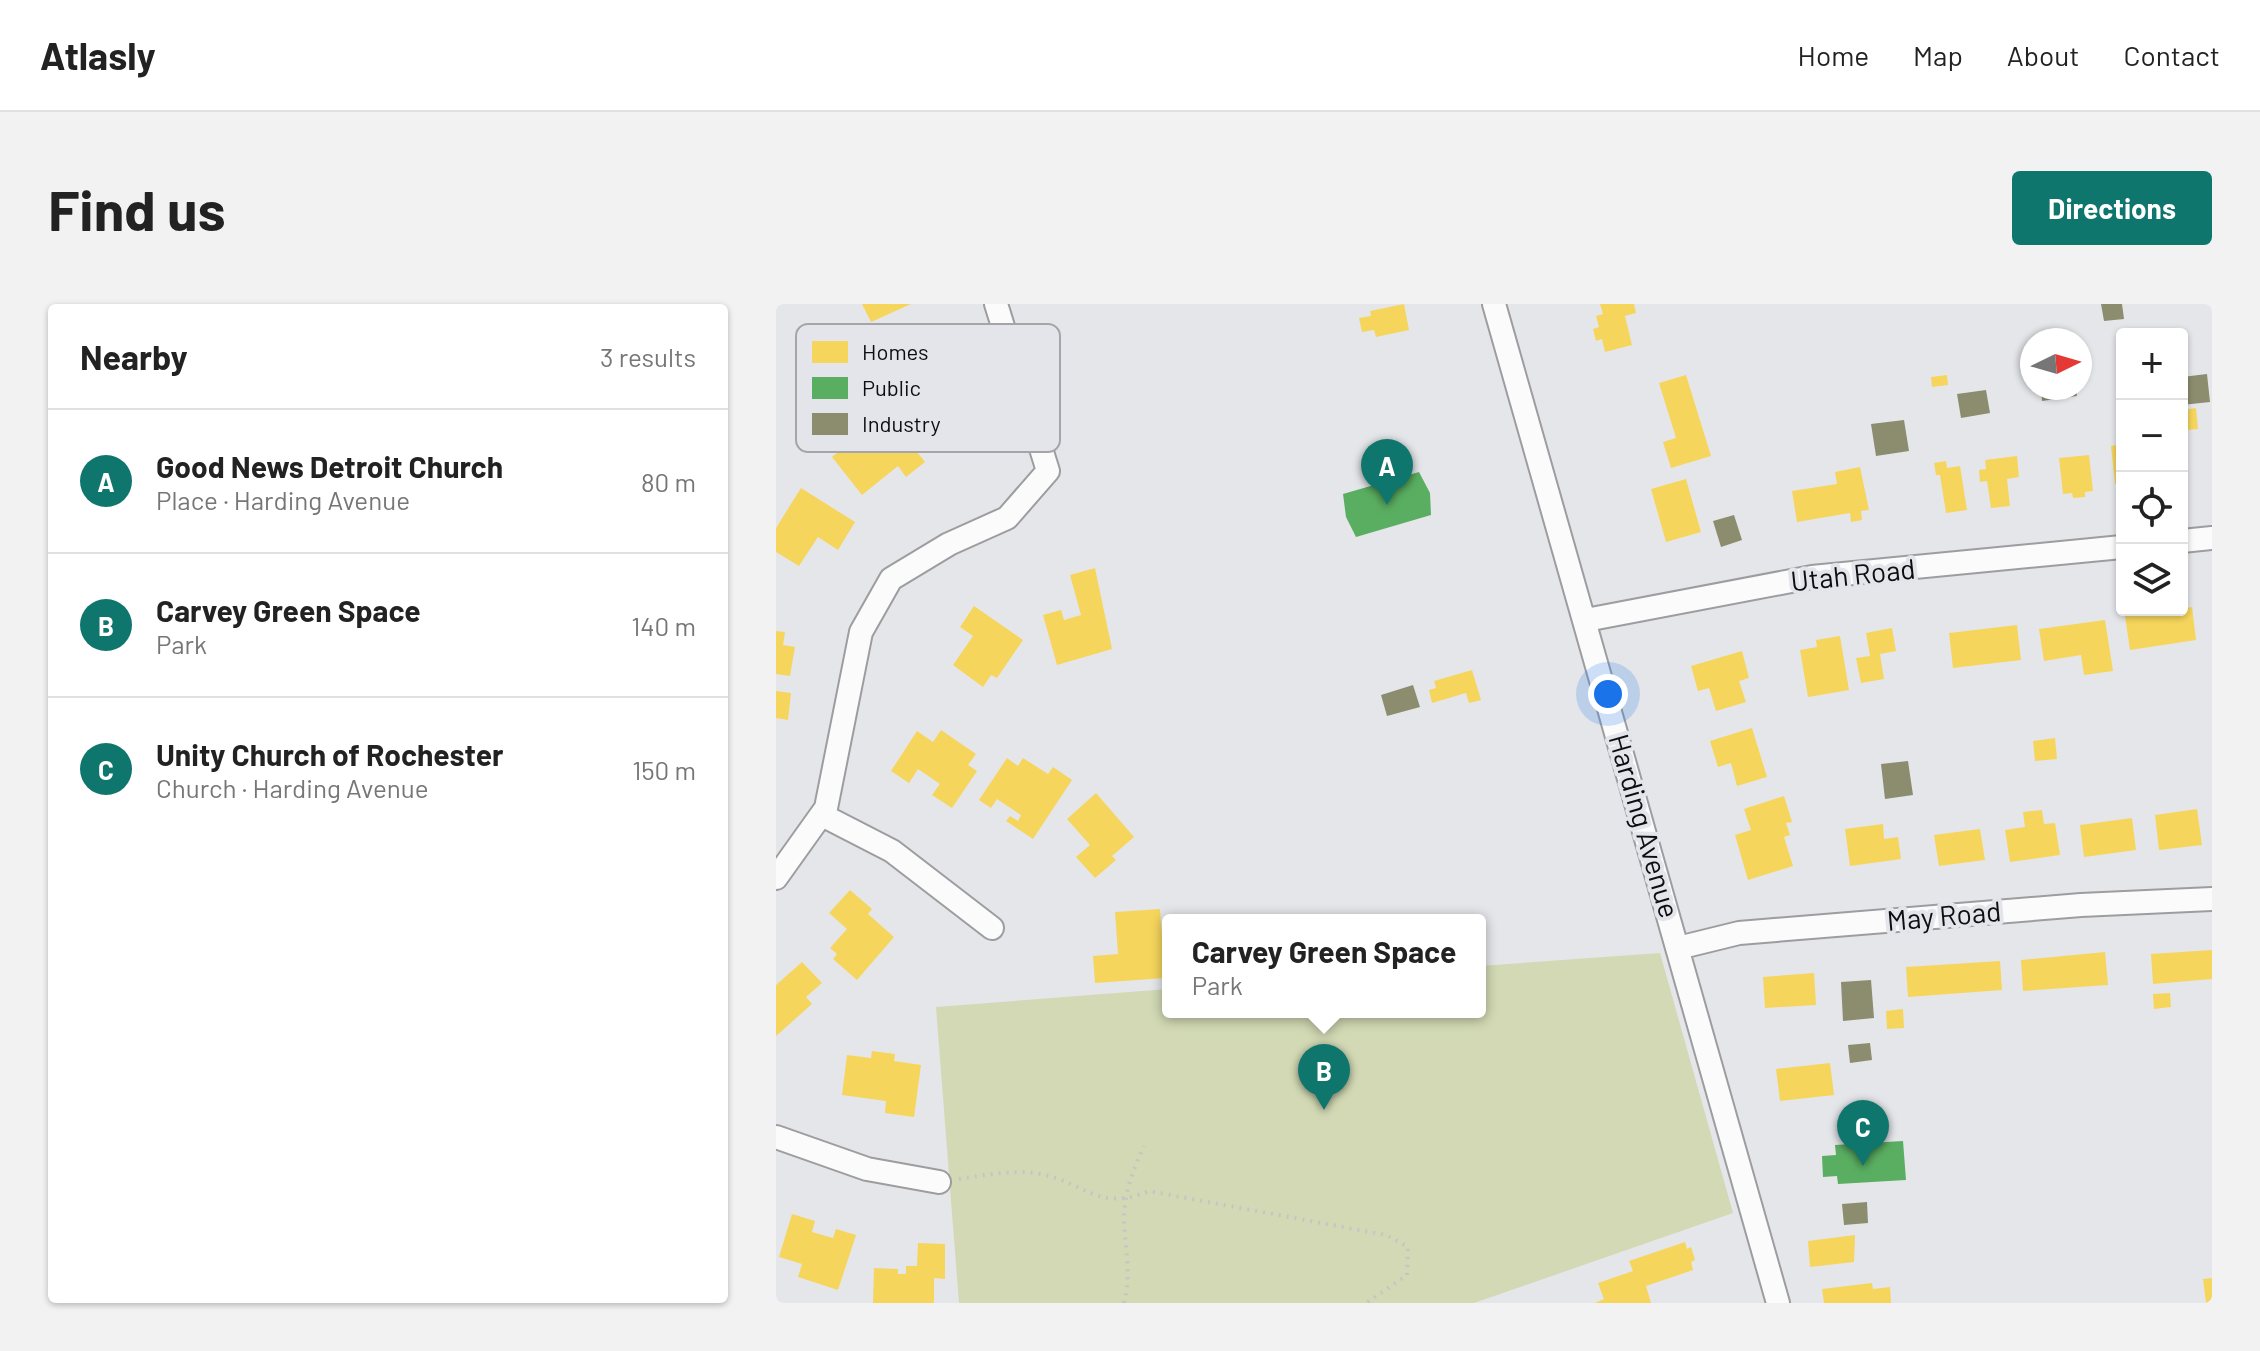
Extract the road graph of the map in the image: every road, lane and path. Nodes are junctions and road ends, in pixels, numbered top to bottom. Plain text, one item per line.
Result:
1 (996, 304) edge
2 (1494, 304) edge
3 (1002, 324) edge
4 (1042, 452) edge
5 (2212, 538) edge
6 (2188, 540) edge
7 (2116, 548) edge
8 (1586, 620) junction
9 (822, 815) junction
10 (776, 878) edge
11 (2212, 899) edge
12 (992, 928) dead end
13 (1678, 948) junction
14 (776, 1137) edge
15 (1144, 1146) dead end
16 (939, 1182) joint
17 (1126, 1201) junction
18 (1124, 1303) edge
19 (1366, 1303) edge
20 (1778, 1303) edge

1 - 3 street
2 - 8 street, Harding Avenue
4 - 9 street
5 - 6 street
7 - 8 street, Utah Road
8 - 13 street, Harding Avenue
9 - 10 street
9 - 12 street
11 - 13 street, May Road
13 - 20 street, Harding Avenue
14 - 16 street
15 - 17 path
16 - 17 path
17 - 18 path
17 - 19 path

